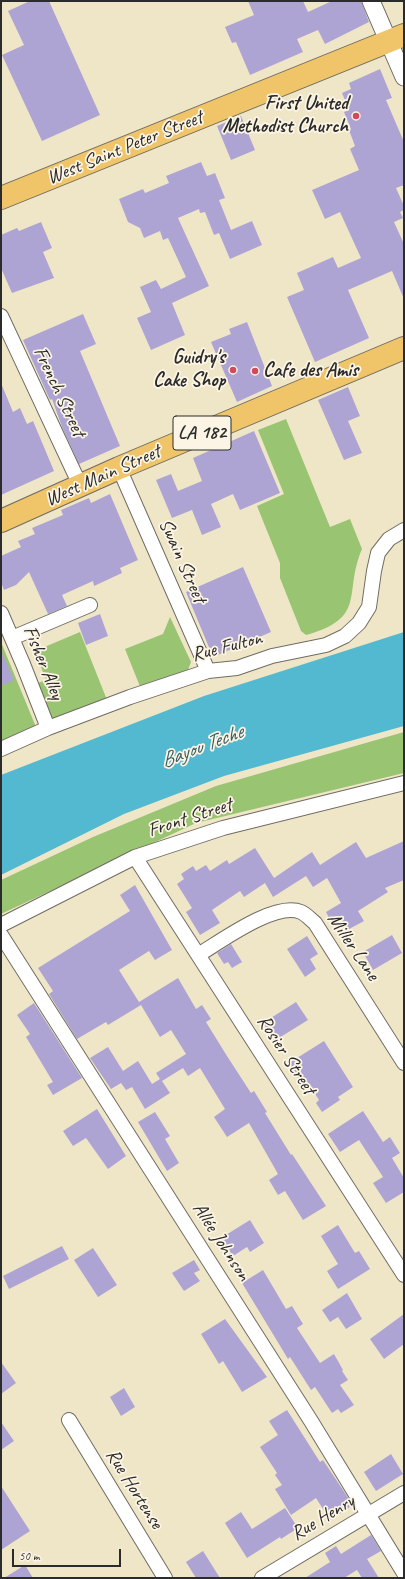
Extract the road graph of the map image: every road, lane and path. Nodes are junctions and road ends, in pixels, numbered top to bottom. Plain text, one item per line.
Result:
1 (371, 1) edge
2 (397, 38) edge
3 (404, 77) edge
4 (1, 198) edge
5 (1, 316) edge
6 (404, 348) edge
7 (119, 468) junction
8 (80, 485) junction
9 (1, 521) edge
10 (404, 530) edge
11 (90, 605) dead end
12 (1, 613) edge
13 (12, 638) junction
14 (208, 671) junction
15 (48, 728) junction
16 (1, 748) edge
17 (404, 782) edge
18 (135, 857) junction
19 (1, 925) edge
20 (1, 935) edge
21 (198, 955) junction
22 (404, 1063) edge
23 (404, 1275) edge
24 (69, 1420) dead end
25 (404, 1493) edge
26 (368, 1514) junction
27 (404, 1573) edge
28 (165, 1578) edge
29 (262, 1578) edge

1 - 2 street
2 - 3 street
2 - 4 main road, West Saint Peter Street
5 - 8 street, French Street
6 - 7 main road, West Main Street / LA 182
7 - 8 main road, West Main Street / LA 182
7 - 14 street, Swain Street
8 - 9 main road, West Main Street / LA 182
10 - 14 street, Rue Fulton
11 - 13 street
12 - 13 street, Fisher Alley
13 - 15 street, Fisher Alley
14 - 15 street, Rue Fulton
15 - 16 street, Rue Fulton
17 - 18 street, Front Street
18 - 19 street, Front Street
18 - 21 street, Rosier Street
20 - 26 street, Allée Johnson
21 - 22 street, Miller Lane
21 - 23 street, Rosier Street
24 - 28 street, Rue Hortense
25 - 26 street, Rue Henry
26 - 27 street, Allée Johnson
26 - 29 street, Rue Henry

